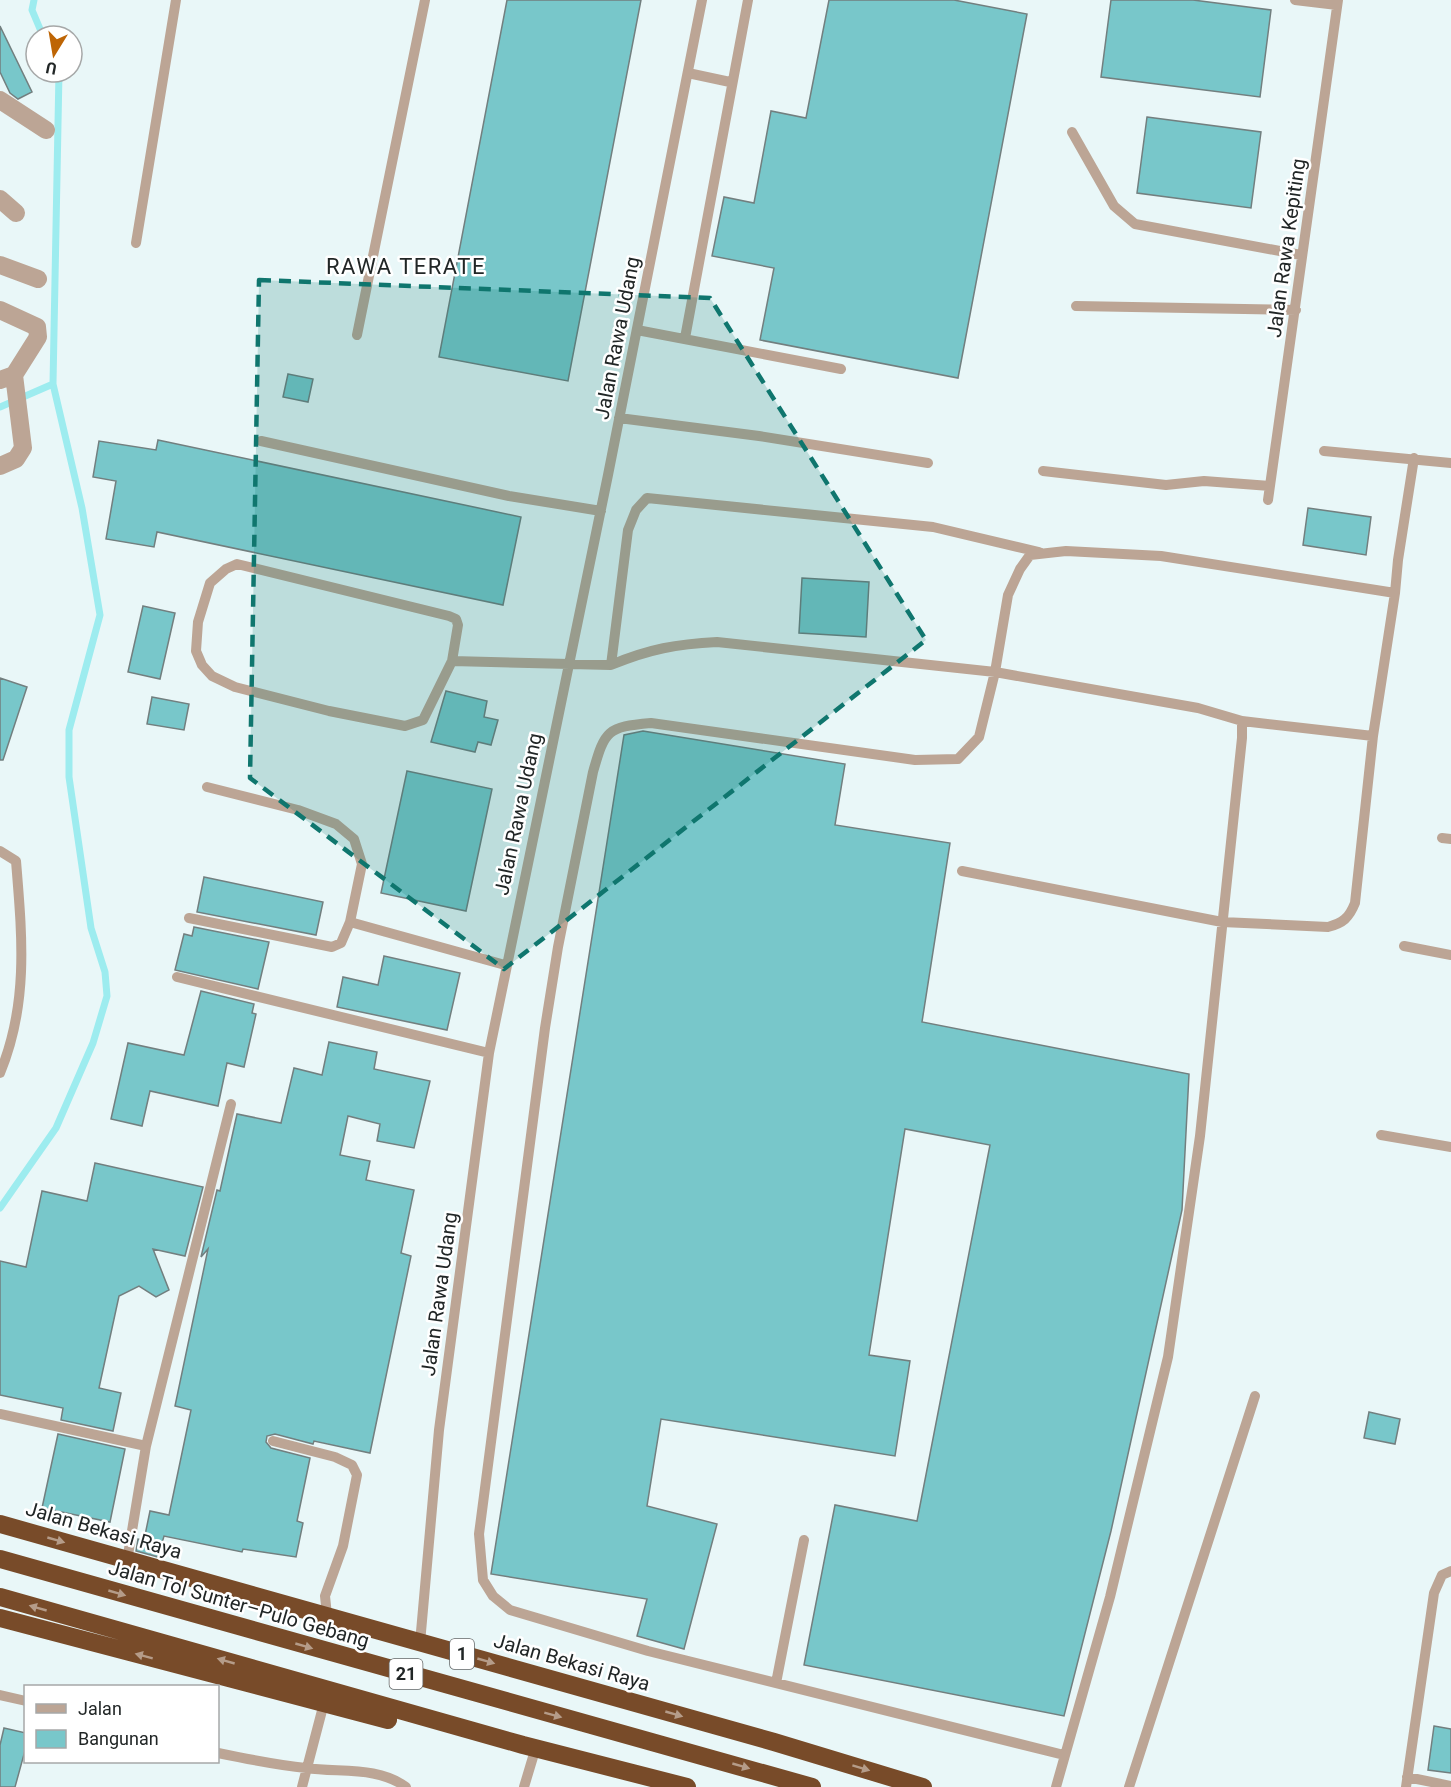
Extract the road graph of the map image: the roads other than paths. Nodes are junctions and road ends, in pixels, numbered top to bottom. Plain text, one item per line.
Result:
1 (176, 0) edge
2 (425, 0) edge
3 (702, 0) edge
4 (747, 0) edge
5 (1295, 0) edge
6 (1337, 2) edge
7 (688, 73) junction
8 (730, 82) junction
9 (0, 100) edge
10 (46, 130) dead end
11 (1072, 132) dead end
12 (0, 200) edge
13 (16, 213) dead end
14 (136, 243) dead end
15 (1301, 255) junction
16 (0, 265) edge
17 (38, 279) dead end
18 (1076, 306) dead end
19 (0, 310) edge
20 (1296, 310) junction
21 (637, 330) junction
22 (357, 335) dead end
23 (685, 338) junction
24 (841, 369) dead end
25 (10, 381) edge
26 (619, 418) junction
27 (261, 441) dead end
28 (1324, 451) dead end
29 (1414, 458) junction
30 (928, 463) dead end
31 (1451, 463) edge
32 (0, 466) edge
33 (1043, 471) dead end
34 (1270, 486) junction
35 (1268, 500) dead end
36 (601, 511) junction
37 (1042, 552) junction
38 (1395, 593) junction
39 (452, 661) junction
40 (567, 665) junction
41 (611, 665) junction
42 (994, 672) junction
43 (1242, 721) junction
44 (1374, 736) junction
45 (207, 787) dead end
46 (0, 851) edge
47 (962, 871) dead end
48 (189, 918) dead end
49 (350, 922) junction
50 (1222, 922) junction
51 (1404, 946) dead end
52 (1451, 955) edge
53 (505, 965) junction
54 (177, 977) dead end
55 (489, 1053) junction
56 (0, 1072) edge
57 (231, 1104) dead end
58 (1381, 1135) dead end
59 (1451, 1147) edge
60 (1255, 1396) dead end
61 (0, 1414) edge
62 (273, 1441) dead end
63 (146, 1446) junction
64 (0, 1524) edge
65 (804, 1540) dead end
66 (0, 1559) edge
67 (127, 1561) junction
68 (1451, 1571) edge
69 (0, 1597) edge
70 (327, 1615) junction
71 (0, 1618) edge
72 (420, 1643) junction
73 (776, 1683) junction
74 (0, 1695) edge
75 (24, 1701) edge
76 (324, 1703) junction
77 (219, 1753) edge
78 (1064, 1755) junction
79 (533, 1757) junction
80 (307, 1768) junction
81 (1406, 1782) edge
82 (1451, 1786) edge
83 (302, 1787) edge
84 (406, 1787) edge
85 (524, 1787) edge
86 (648, 1787) edge
87 (687, 1787) edge
88 (812, 1787) edge
89 (923, 1787) edge
90 (1056, 1787) edge
91 (1129, 1787) edge

1 - 14 lane
2 - 22 lane
3 - 7 lane, Jalan Rawa Udang
4 - 8 lane
5 - 6 lane
6 - 15 lane, Jalan Rawa Kepiting
7 - 8 lane
7 - 21 lane, Jalan Rawa Udang
8 - 23 lane
9 - 10 street
11 - 15 lane
12 - 13 street
15 - 20 lane, Jalan Rawa Kepiting
16 - 17 street
18 - 20 lane
19 - 25 street
20 - 34 lane, Jalan Rawa Kepiting
21 - 23 lane
21 - 26 lane, Jalan Rawa Udang
23 - 24 lane
25 - 32 street
26 - 30 lane
26 - 36 lane, Jalan Rawa Udang
27 - 36 lane
28 - 29 lane
29 - 31 lane
29 - 38 lane
33 - 34 lane
34 - 35 lane, Jalan Rawa Kepiting
36 - 40 lane, Jalan Rawa Udang
37 - 38 lane
37 - 41 lane
37 - 42 lane
38 - 44 lane
39 - 39 lane
39 - 40 lane
40 - 41 lane
40 - 53 lane, Jalan Rawa Udang
41 - 42 lane
42 - 43 lane
42 - 73 lane
43 - 44 lane
43 - 50 lane
44 - 50 lane
45 - 49 lane
46 - 56 lane
47 - 50 lane
48 - 49 lane
49 - 53 lane
50 - 78 lane
51 - 52 lane
53 - 55 lane, Jalan Rawa Udang
54 - 55 lane
55 - 72 lane, Jalan Rawa Udang
57 - 63 lane
58 - 59 lane
60 - 91 lane
61 - 63 lane
62 - 70 lane
63 - 67 lane
64 -> 67 highway, Jalan Bekasi Raya / 1
65 - 73 lane
66 -> 88 highway, Jalan Tol Sunter–Pulo Gebang / 21
67 - 70 highway, Jalan Bekasi Raya / 1
68 - 81 lane
87 -> 69 highway, 21
70 - 72 highway, Jalan Bekasi Raya / 1
76 -> 71 highway
72 -> 89 highway, Jalan Bekasi Raya / 1
73 - 78 lane
74 - 75 lane
76 - 79 highway
76 - 80 lane
77 - 80 lane
78 - 90 lane
79 - 85 lane
79 - 86 highway
80 - 83 lane
80 - 84 lane
81 - 82 lane

